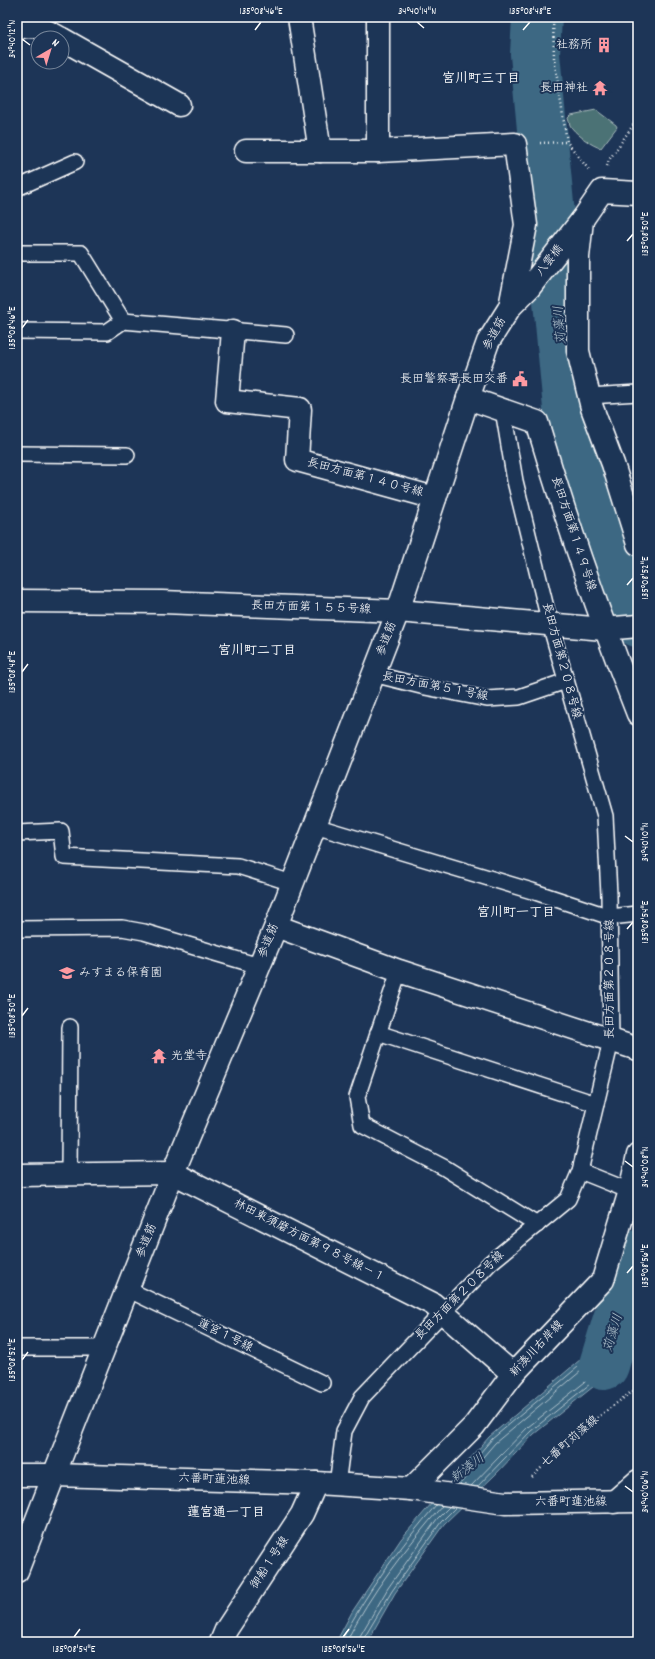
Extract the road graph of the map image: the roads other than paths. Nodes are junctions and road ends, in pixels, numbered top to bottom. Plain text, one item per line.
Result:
1 (299, 17) edge
2 (378, 17) edge
3 (17, 29) edge
4 (46, 30) edge
5 (70, 44) edge
6 (179, 105) dead end
7 (246, 151) dead end
8 (320, 151) junction
9 (378, 151) junction
10 (75, 162) dead end
11 (17, 188) edge
12 (638, 193) edge
13 (576, 227) junction
14 (17, 253) edge
15 (529, 288) joint
16 (510, 307) junction
17 (124, 321) junction
18 (17, 331) edge
19 (233, 331) junction
20 (286, 335) dead end
21 (638, 393) edge
22 (589, 396) junction
23 (468, 398) junction
24 (503, 410) junction
25 (17, 454) edge
26 (127, 455) dead end
27 (435, 498) junction
28 (638, 544) edge
29 (17, 601) edge
30 (398, 611) junction
31 (550, 624) junction
32 (638, 626) edge
33 (604, 629) junction
34 (373, 674) junction
35 (566, 681) junction
36 (638, 714) edge
37 (314, 826) junction
38 (17, 833) edge
39 (292, 883) junction
40 (638, 914) edge
41 (610, 917) junction
42 (276, 926) junction
43 (17, 929) edge
44 (259, 966) junction
45 (399, 971) junction
46 (70, 1027) dead end
47 (378, 1033) junction
48 (611, 1041) junction
49 (638, 1049) edge
50 (596, 1104) junction
51 (638, 1155) edge
52 (580, 1171) junction
53 (174, 1173) junction
54 (69, 1174) junction
55 (17, 1175) edge
56 (634, 1190) edge
57 (537, 1225) junction
58 (127, 1289) junction
59 (442, 1312) junction
60 (17, 1348) edge
61 (104, 1348) junction
62 (513, 1374) junction
63 (322, 1383) dead end
64 (17, 1472) edge
65 (54, 1475) junction
66 (17, 1476) edge
67 (638, 1481) edge
68 (327, 1484) junction
69 (411, 1489) junction
70 (638, 1501) edge
71 (614, 1502) junction
72 (17, 1572) edge
73 (221, 1642) edge

1 - 8 street
2 - 9 street
3 - 4 street
5 - 6 street
7 - 8 street
8 - 9 street
9 - 16 street, 参道筋
10 - 11 lane
12 - 13 street, 八雲橋
13 - 15 street, 八雲橋
13 - 22 street
14 - 17 lane
15 - 16 street, 参道筋
16 - 23 street, 参道筋
17 - 18 lane
17 - 19 lane
19 - 20 lane
19 - 27 street, 長田方面第１４０号線
21 - 22 lane
22 - 28 street
23 - 24 street, 長田方面第１４９号線
23 - 27 street, 参道筋
24 - 31 lane, 長田方面第２０８号線
24 - 33 street, 長田方面第１４９号線
25 - 26 lane
27 - 30 street, 参道筋
29 - 30 street, 長田方面第１５５号線
30 - 31 street, 長田方面第１５５号線
30 - 34 street, 参道筋
31 - 33 street, 長田方面第１５５号線
31 - 35 lane, 長田方面第２０８号線
32 - 33 street, 長田方面第１５５号線
33 - 36 street, 長田方面第１４９号線
34 - 35 lane, 長田方面第５１号線
34 - 37 street, 参道筋
35 - 41 lane, 長田方面第２０８号線
37 - 39 street, 参道筋
37 - 41 lane
38 - 39 lane
39 - 42 street, 参道筋
40 - 41 lane
41 - 48 lane, 長田方面第２０８号線
42 - 44 street, 参道筋
42 - 45 street
43 - 44 lane
44 - 53 street, 参道筋
45 - 47 lane
45 - 48 street
46 - 54 lane
47 - 50 lane
47 - 57 lane
48 - 49 street
48 - 50 lane, 長田方面第２０８号線
50 - 52 lane, 長田方面第２０８号線
51 - 56 street
52 - 56 lane
52 - 57 lane, 長田方面第２０８号線
53 - 54 street
53 - 58 street, 参道筋
53 - 59 street, 林田東須磨方面第９８号線－１
54 - 55 street
56 - 62 street, 新湊川右岸線
57 - 59 lane, 長田方面第２０８号線
58 - 61 street, 参道筋
58 - 63 lane, 蓮宮１号線
59 - 62 street, 林田東須磨方面第９８号線－１
59 - 68 lane, 長田方面第２０８号線
60 - 61 lane
61 - 65 street, 参道筋
62 - 69 street, 新湊川右岸線
64 - 65 street
65 - 66 street, 六番町蓮池線
65 - 68 street, 六番町蓮池線
65 - 72 street, 参道筋
67 - 71 street
68 - 69 street, 六番町蓮池線
68 - 73 street, 御船１号線
69 - 71 street, 六番町蓮池線
70 - 71 street, 六番町蓮池線

